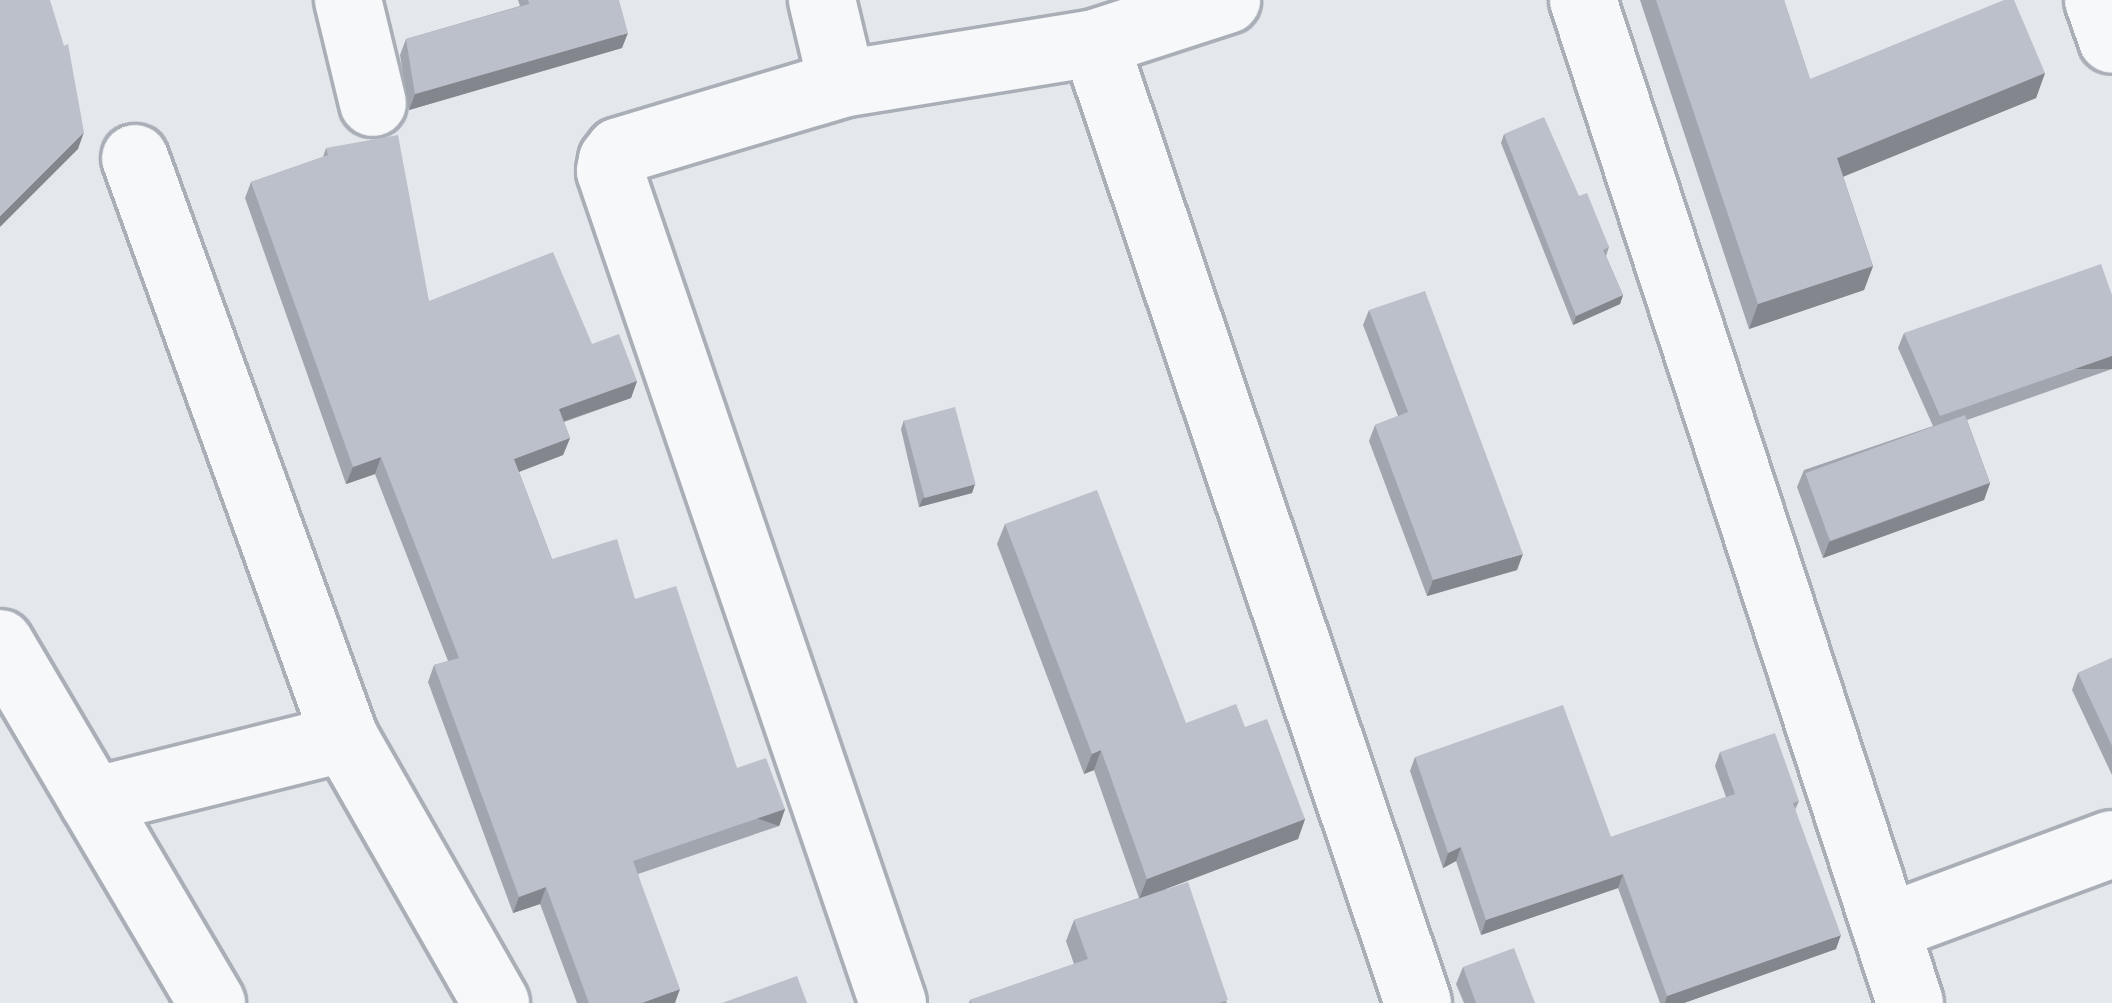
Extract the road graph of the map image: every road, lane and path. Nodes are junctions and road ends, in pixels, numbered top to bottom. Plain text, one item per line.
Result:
1 (348, 0) edge
2 (822, 0) edge
3 (1227, 0) edge
4 (1583, 0) edge
5 (2098, 0) edge
6 (2112, 40) edge
7 (1095, 43) junction
8 (842, 84) junction
9 (374, 104) dead end
10 (135, 158) dead end
11 (0, 643) edge
12 (344, 738) junction
13 (93, 801) junction
14 (2112, 844) edge
15 (1886, 928) junction
16 (212, 1003) edge
17 (496, 1003) edge
18 (893, 1003) edge
19 (1418, 1003) edge
20 (1910, 1003) edge

1 - 9 street
2 - 8 street
3 - 7 street
4 - 15 street
5 - 6 street
7 - 8 street
7 - 19 street
8 - 18 street
10 - 12 street
11 - 13 street
12 - 13 street
12 - 17 street
13 - 16 street
14 - 15 street
15 - 20 street

